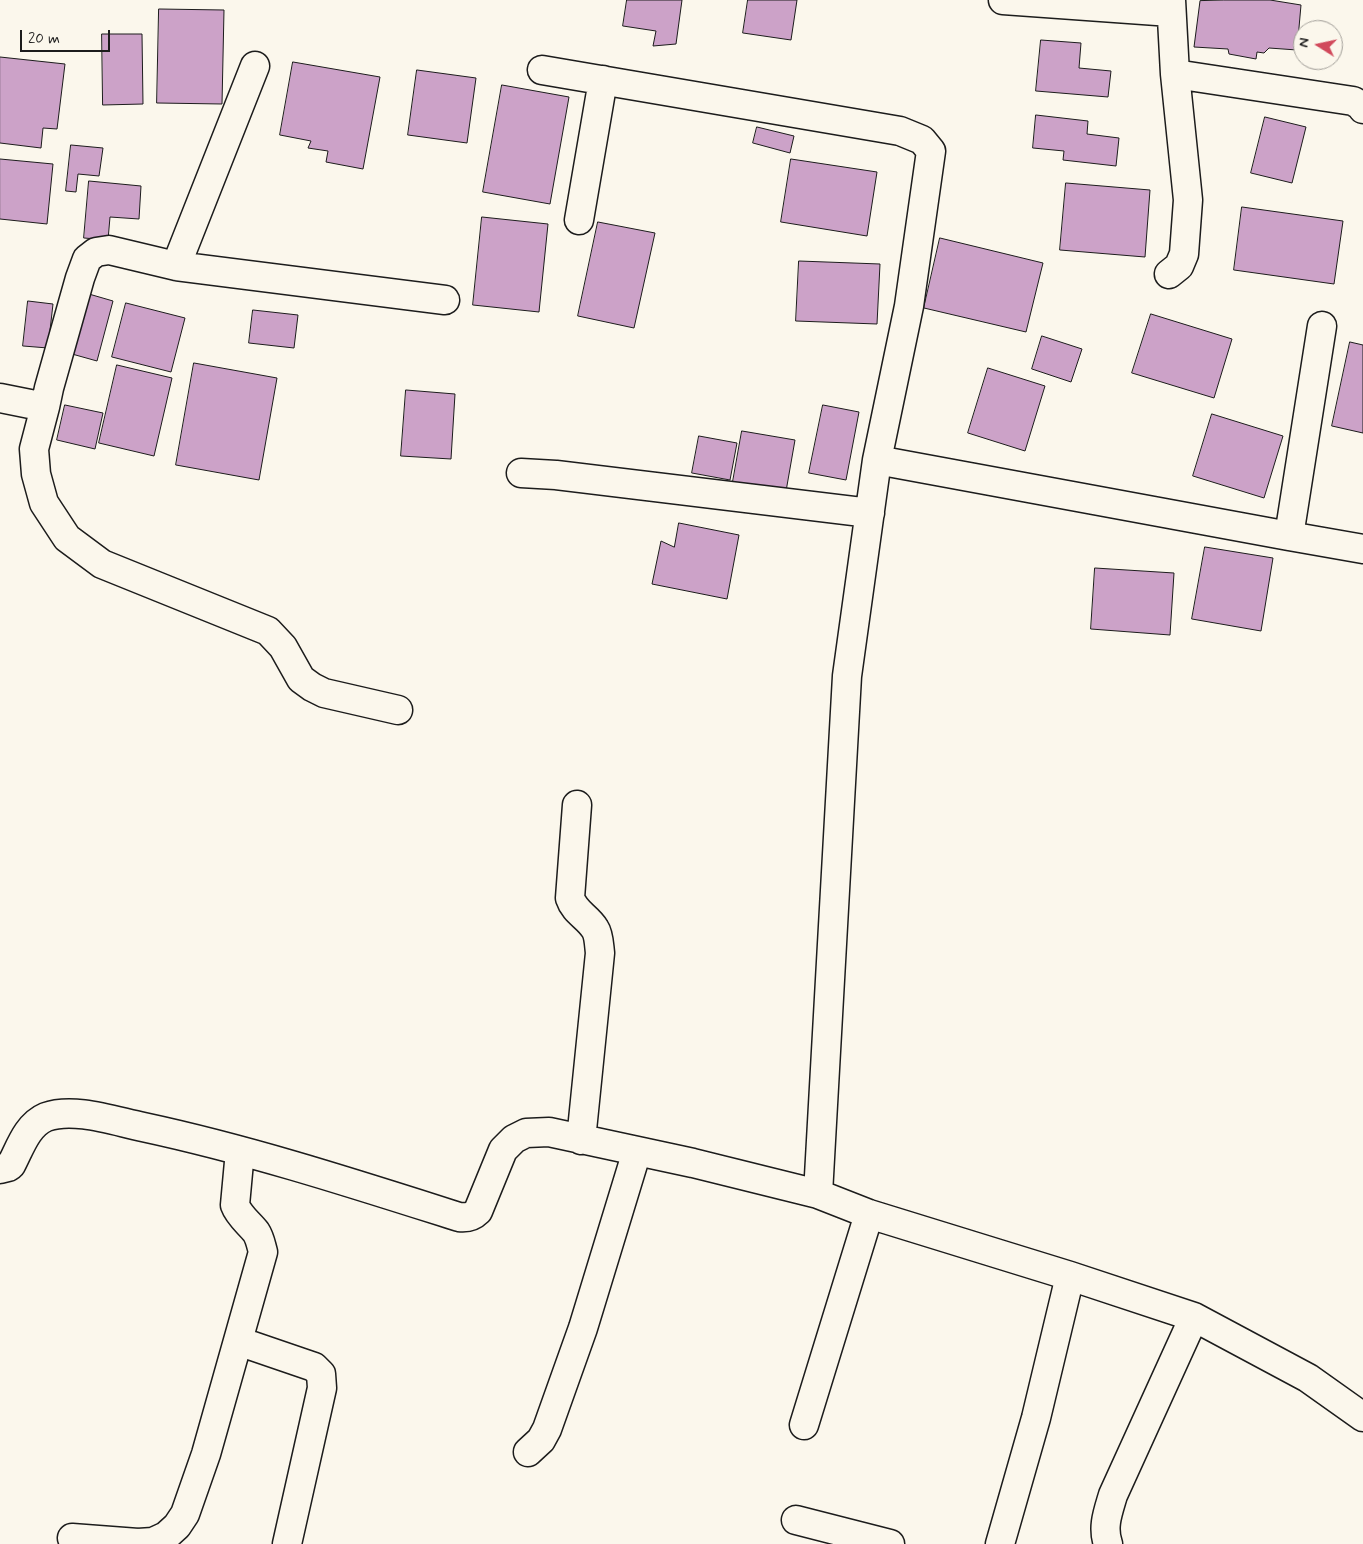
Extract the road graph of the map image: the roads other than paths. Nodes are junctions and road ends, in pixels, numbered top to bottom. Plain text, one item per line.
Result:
1 (1003, 0) edge
2 (1171, 6) edge
3 (255, 66) dead end
4 (542, 70) dead end
5 (1175, 74) junction
6 (603, 80) junction
7 (1363, 110) edge
8 (579, 220) dead end
9 (176, 266) junction
10 (1169, 274) dead end
11 (446, 300) dead end
12 (1322, 326) dead end
13 (0, 398) edge
14 (45, 408) junction
15 (877, 460) junction
16 (521, 473) dead end
17 (870, 513) junction
18 (1289, 536) junction
19 (1363, 549) edge
20 (398, 710) dead end
21 (577, 805) dead end
22 (581, 1140) junction
23 (240, 1151) junction
24 (637, 1151) junction
25 (0, 1169) edge
26 (818, 1194) junction
27 (869, 1214) junction
28 (1070, 1276) junction
29 (1194, 1317) junction
30 (238, 1341) junction
31 (1363, 1417) edge
32 (804, 1425) dead end
33 (528, 1452) dead end
34 (796, 1520) dead end
35 (72, 1538) dead end
36 (287, 1544) edge
37 (890, 1544) edge
38 (1000, 1544) edge
39 (1108, 1544) edge

1 - 2 street
2 - 5 street
3 - 9 street
4 - 6 street
5 - 7 street
5 - 10 street
6 - 8 street
6 - 15 street
9 - 11 street
9 - 14 street
12 - 18 street
13 - 14 street
14 - 20 street
15 - 17 street
15 - 18 street
16 - 17 street
17 - 26 street
18 - 19 street
21 - 22 street
22 - 23 street
22 - 24 street
23 - 25 street
23 - 30 street
24 - 26 street
24 - 33 street
26 - 27 street
27 - 28 street
27 - 32 street
28 - 29 street
28 - 38 street
29 - 31 street
29 - 39 street
30 - 35 street
30 - 36 street
34 - 37 street

